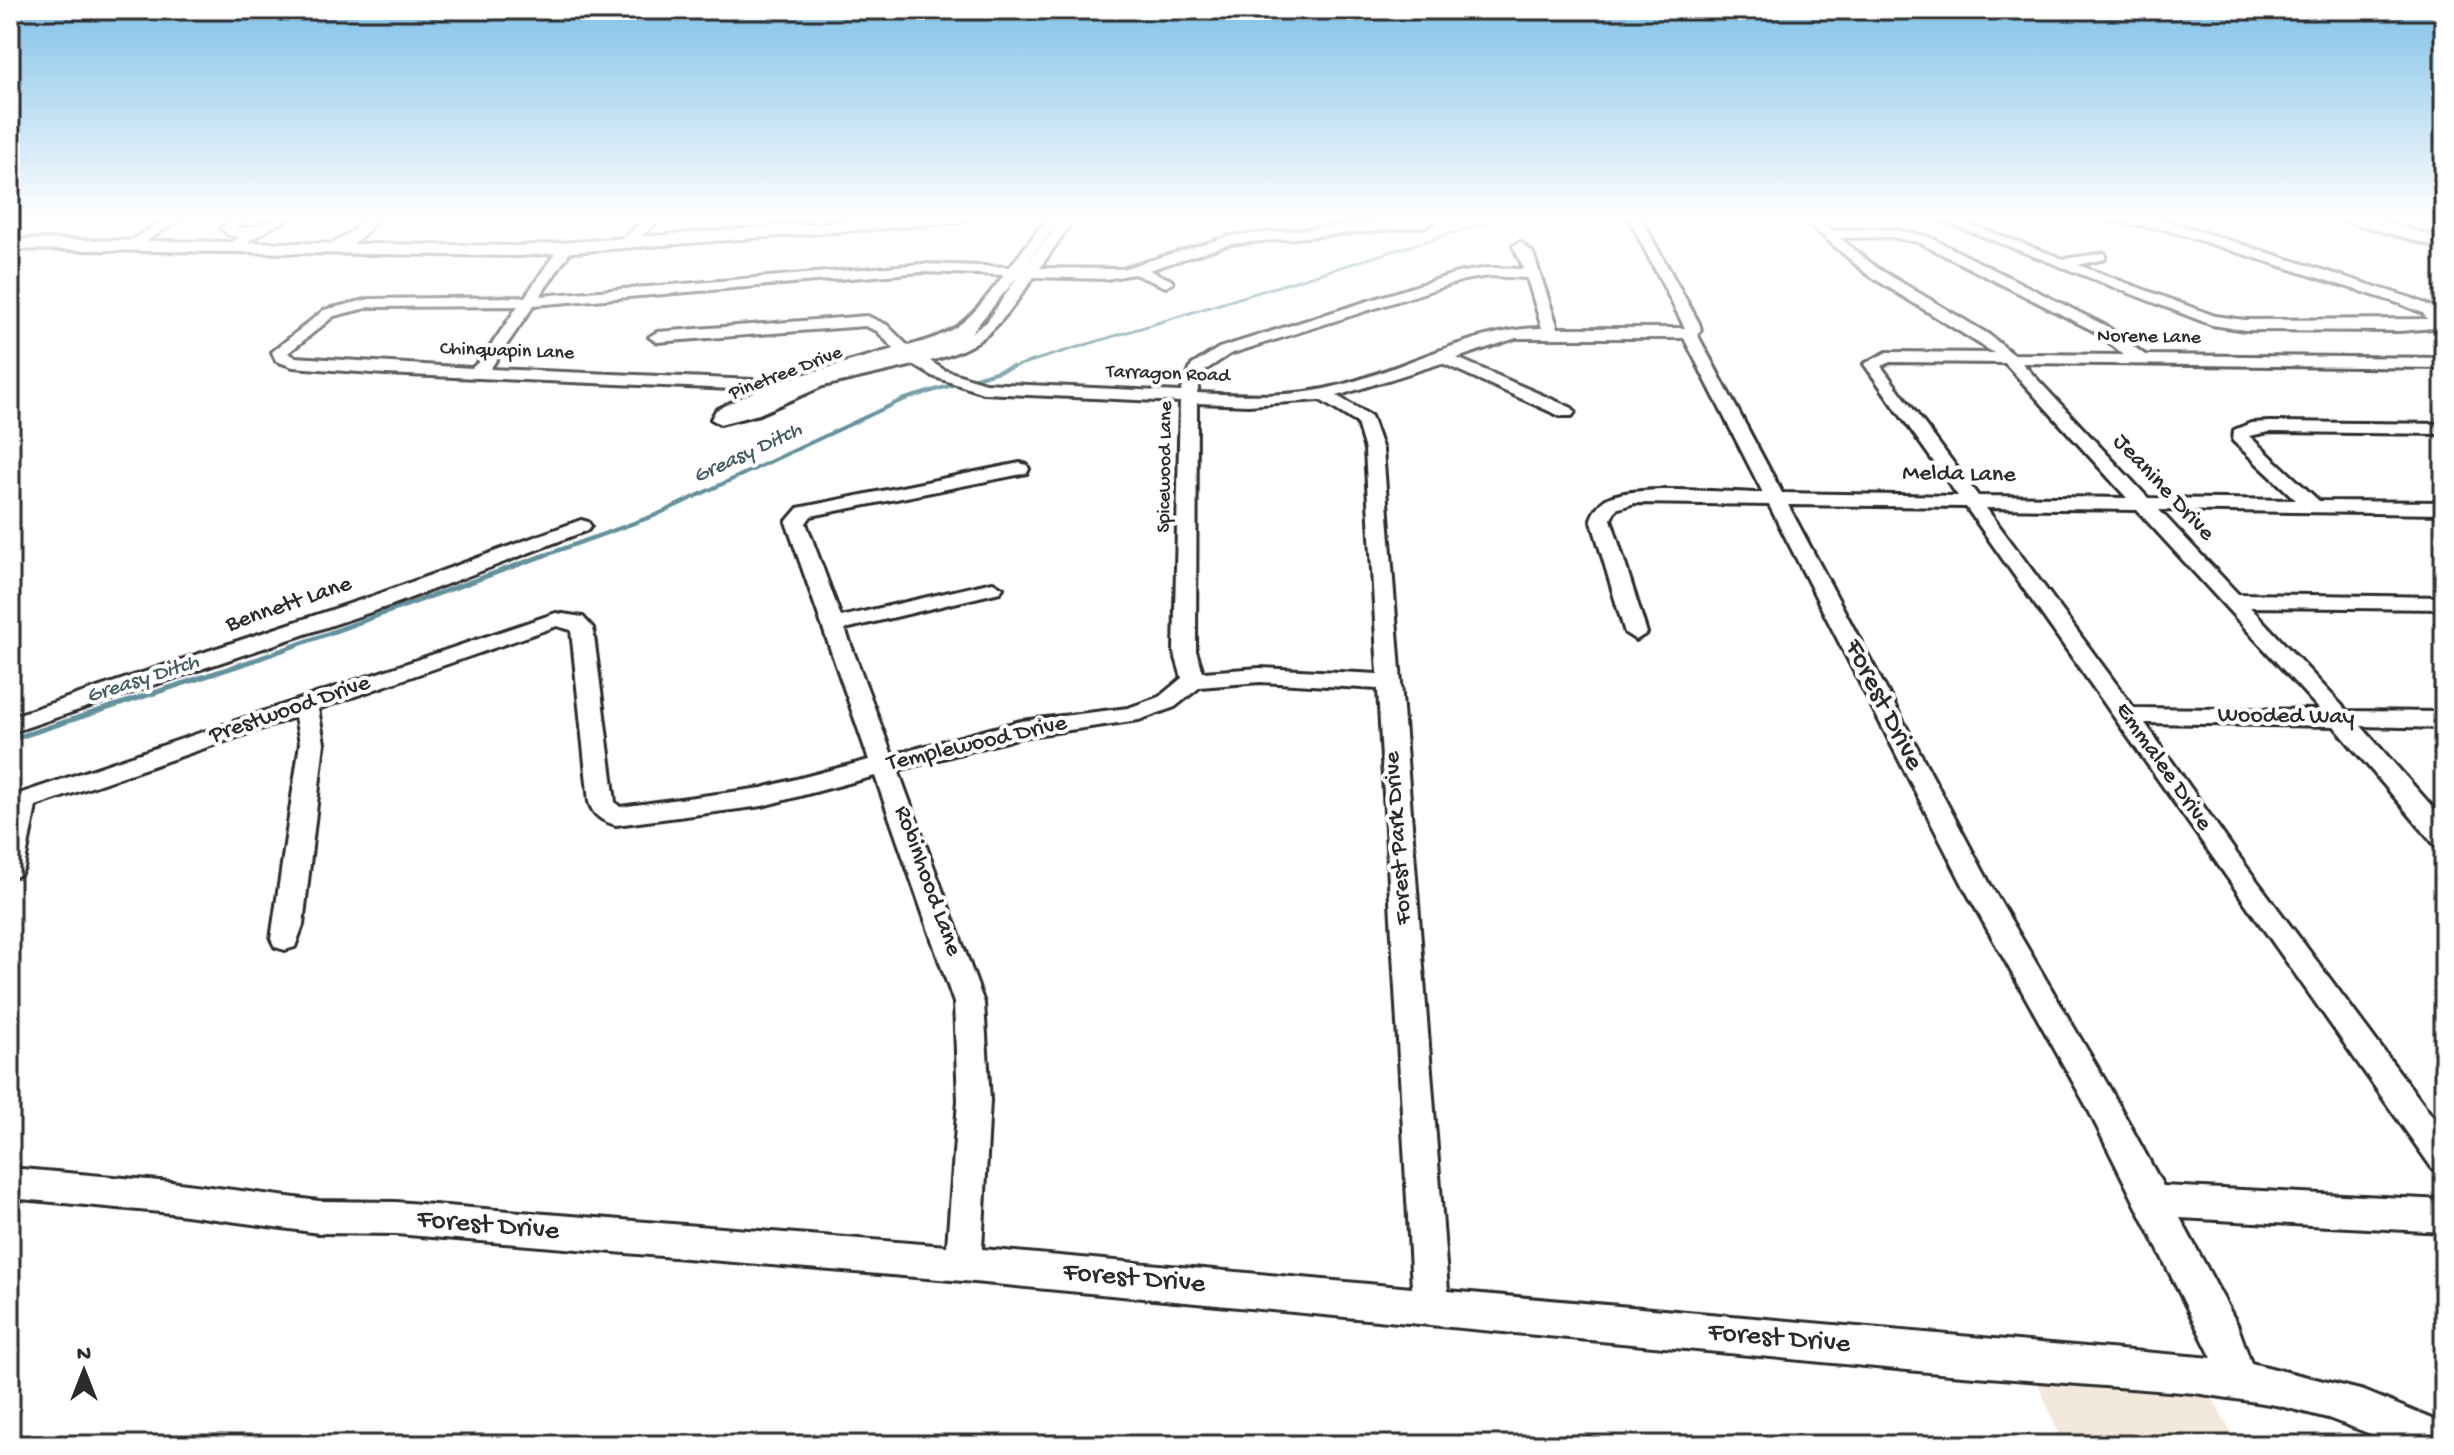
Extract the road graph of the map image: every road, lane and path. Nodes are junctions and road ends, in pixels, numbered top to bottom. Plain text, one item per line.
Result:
1 (541, 285) edge
2 (721, 285) edge
3 (1015, 285) edge
4 (1434, 285) edge
5 (1536, 285) edge
6 (1671, 285) edge
7 (1892, 285) edge
8 (2013, 285) edge
9 (2115, 285) edge
10 (2355, 285) edge
11 (529, 302) junction
12 (1551, 331) junction
13 (1689, 333) junction
14 (657, 337) dead end
15 (911, 354) junction
16 (1442, 357) junction
17 (2008, 358) junction
18 (2141, 360) junction
19 (2444, 363) edge
20 (476, 373) junction
21 (1880, 378) joint
22 (786, 385) junction
23 (805, 387) junction
24 (1323, 395) junction
25 (1189, 398) junction
26 (1566, 412) dead end
27 (2444, 429) edge
28 (1020, 469) dead end
29 (1775, 498) junction
30 (1971, 501) junction
31 (2142, 503) junction
32 (2314, 506) junction
33 (2444, 508) edge
34 (581, 526) dead end
35 (993, 588) dead end
36 (2231, 600) junction
37 (2444, 603) edge
38 (833, 625) junction
39 (1636, 633) dead end
40 (1194, 680) junction
41 (1388, 682) junction
42 (305, 705) junction
43 (2128, 715) junction
44 (2338, 717) junction
45 (2444, 720) edge
46 (10, 725) edge
47 (885, 765) junction
48 (17, 804) edge
49 (610, 813) joint
50 (2444, 838) edge
51 (10, 868) edge
52 (285, 939) dead end
53 (2444, 1158) edge
54 (10, 1183) edge
55 (2153, 1201) junction
56 (2444, 1216) edge
57 (963, 1264) junction
58 (1431, 1305) junction
59 (2238, 1380) junction
60 (2444, 1444) edge

1 - 11 street
2 - 11 street
3 - 15 street, Pinetree Drive
4 - 25 street, Spicewood Lane
5 - 12 street
6 - 13 street, Forest Drive
7 - 17 street, Jeanine Drive
8 - 18 street
9 - 10 street
11 - 20 street
11 - 20 street, Chinquapin Lane
12 - 13 street, Tarragon Road
12 - 16 street, Tarragon Road
13 - 29 street, Forest Drive
14 - 15 street, Tarragon Road
15 - 22 street, Pinetree Drive
15 - 23 street, Pinetree Drive
15 - 25 street, Tarragon Road
16 - 24 street, Tarragon Road
16 - 26 street
17 - 18 street, Norene Lane
17 - 21 street, Norene Lane
17 - 31 street, Jeanine Drive
18 - 19 street, Norene Lane
20 - 22 street, Chinquapin Lane
21 - 30 street, Emmalee Drive
22 - 23 street, Chinquapin Lane
22 - 23 street, Pinetree Drive
24 - 25 street, Tarragon Road
24 - 41 street, Forest Park Drive
25 - 40 street, Spicewood Lane
27 - 32 street
28 - 38 street, Robinhood Lane
29 - 30 street, Melda Lane
29 - 39 street, Melda Lane
29 - 55 street, Forest Drive
30 - 31 street, Melda Lane
30 - 43 street, Emmalee Drive
31 - 32 street, Melda Lane
31 - 36 street, Jeanine Drive
32 - 33 street, Melda Lane
34 - 46 street, Bennett Lane
35 - 38 street
36 - 37 street
36 - 44 street, Jeanine Drive
38 - 47 street, Robinhood Lane
40 - 41 street
40 - 47 street, Templewood Drive
41 - 58 street, Forest Park Drive
42 - 48 street, Prestwood Drive
42 - 49 street, Prestwood Drive
42 - 52 street
43 - 44 street, Wooded Way
43 - 53 street, Emmalee Drive
44 - 45 street, Wooded Way
44 - 50 street, Jeanine Drive
47 - 49 street, Templewood Drive
47 - 57 street, Robinhood Lane
48 - 51 street
54 - 57 street, Forest Drive
55 - 56 street
55 - 59 street, Forest Drive
57 - 58 street, Forest Drive
58 - 59 street, Forest Drive
59 - 60 street

